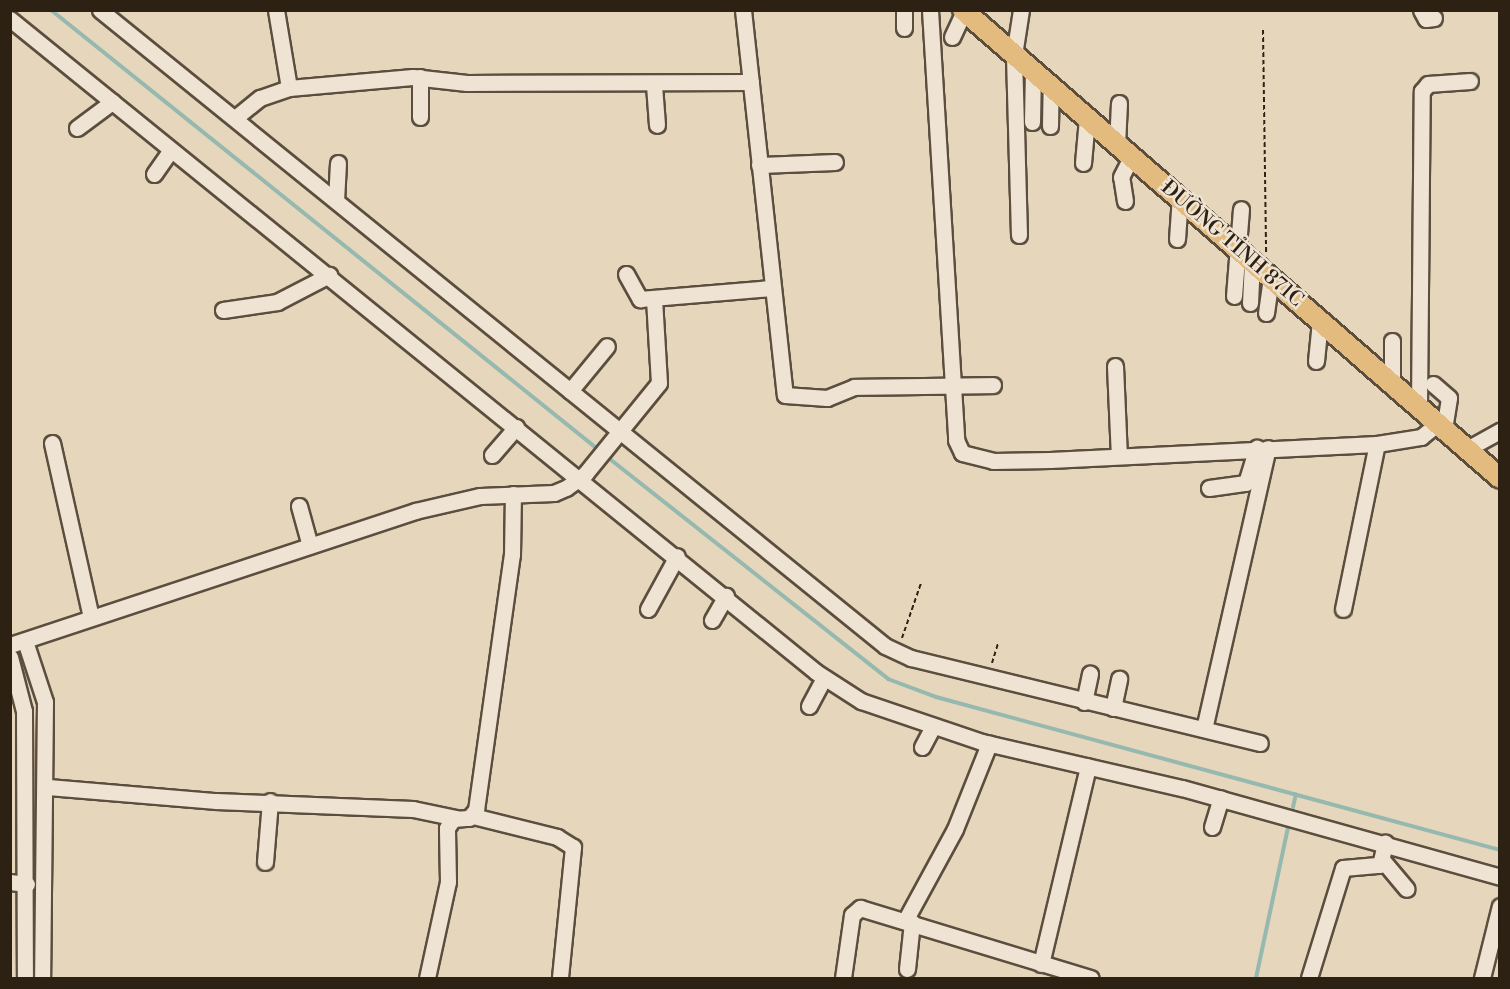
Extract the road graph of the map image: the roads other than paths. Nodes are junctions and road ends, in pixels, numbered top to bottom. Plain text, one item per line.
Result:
1 (100, 10) edge
2 (276, 10) edge
3 (743, 10) edge
4 (904, 10) edge
5 (930, 10) edge
6 (1021, 10) edge
7 (964, 11) edge
8 (10, 19) edge
9 (904, 28) dead end
10 (952, 37) dead end
11 (1014, 55) junction
12 (1034, 72) junction
13 (420, 77) junction
14 (1470, 81) dead end
15 (751, 82) junction
16 (654, 85) junction
17 (1051, 87) junction
18 (290, 88) junction
19 (112, 102) junction
20 (1119, 103) dead end
21 (420, 117) dead end
22 (235, 118) junction
23 (1087, 118) junction
24 (1032, 122) dead end
25 (657, 125) dead end
26 (1050, 126) dead end
27 (77, 128) dead end
28 (171, 150) junction
29 (1124, 151) junction
30 (835, 162) dead end
31 (338, 163) dead end
32 (1083, 163) dead end
33 (759, 165) junction
34 (154, 174) dead end
35 (1180, 200) junction
36 (336, 201) junction
37 (1125, 201) dead end
38 (1241, 209) dead end
39 (1019, 235) dead end
40 (1177, 239) dead end
41 (1236, 248) junction
42 (1262, 271) junction
43 (626, 274) dead end
44 (329, 275) junction
45 (772, 288) junction
46 (1234, 296) dead end
47 (654, 300) junction
48 (1250, 303) dead end
49 (223, 310) dead end
50 (1266, 313) dead end
51 (1320, 321) junction
52 (1392, 341) dead end
53 (608, 346) dead end
54 (1316, 361) dead end
55 (1115, 366) dead end
56 (1392, 383) junction
57 (1433, 384) dead end
58 (993, 385) dead end
59 (952, 387) junction
60 (570, 392) junction
61 (1419, 407) junction
62 (1441, 426) junction
63 (516, 427) junction
64 (1500, 431) edge
65 (620, 433) junction
66 (52, 443) dead end
67 (1377, 444) junction
68 (1262, 448) junction
69 (1467, 449) junction
70 (492, 455) dead end
71 (1119, 456) junction
72 (583, 477) junction
73 (1500, 478) edge
74 (1209, 488) dead end
75 (513, 494) junction
76 (299, 507) dead end
77 (310, 546) junction
78 (677, 556) junction
79 (726, 596) junction
80 (648, 609) dead end
81 (1343, 609) dead end
82 (91, 617) junction
83 (712, 620) dead end
84 (18, 643) edge
85 (10, 657) edge
86 (1090, 674) dead end
87 (824, 678) junction
88 (1119, 679) dead end
89 (1084, 702) junction
90 (809, 706) dead end
91 (1113, 708) junction
92 (932, 728) junction
93 (1204, 729) junction
94 (1260, 743) dead end
95 (989, 744) junction
96 (922, 747) dead end
97 (1088, 767) junction
98 (48, 787) junction
99 (1221, 798) junction
100 (270, 801) junction
101 (473, 816) junction
102 (456, 818) junction
103 (1212, 828) dead end
104 (1385, 843) junction
105 (265, 862) dead end
106 (1384, 862) junction
107 (1500, 877) edge
108 (10, 882) edge
109 (27, 884) junction
110 (1407, 889) dead end
111 (1500, 906) edge
112 (909, 920) junction
113 (1041, 964) junction
114 (907, 969) dead end
115 (25, 978) edge
116 (42, 978) edge
117 (427, 978) edge
118 (560, 978) edge
119 (843, 978) edge
120 (1091, 978) edge
121 (1309, 978) edge
122 (1482, 978) edge

1 - 22 street
2 - 18 street
3 - 15 street
4 - 9 street
5 - 59 street
6 - 11 street
7 - 10 street
7 - 11 main road, ĐƯỜNG TỈNH 871C
8 - 19 street
11 - 12 main road, ĐƯỜNG TỈNH 871C
11 - 39 street
12 - 17 main road, ĐƯỜNG TỈNH 871C
12 - 24 street
13 - 16 street
13 - 18 street
13 - 21 street
14 - 61 street
15 - 16 street
15 - 33 street
16 - 25 street
17 - 23 main road, ĐƯỜNG TỈNH 871C
17 - 26 street
18 - 22 street
19 - 27 street
19 - 28 street
20 - 29 street
22 - 36 street
23 - 29 main road, ĐƯỜNG TỈNH 871C
23 - 32 street
28 - 34 street
28 - 44 street
29 - 35 main road, ĐƯỜNG TỈNH 871C
29 - 37 street
30 - 33 street
31 - 36 street
33 - 45 street
35 - 40 street
35 - 41 main road, ĐƯỜNG TỈNH 871C
36 - 60 street
38 - 41 street
41 - 42 main road, ĐƯỜNG TỈNH 871C
41 - 46 street
42 - 48 street
42 - 50 street
42 - 51 main road, ĐƯỜNG TỈNH 871C
43 - 47 street
44 - 49 street
44 - 63 street
45 - 47 street
45 - 59 street
47 - 65 street
51 - 54 street
51 - 56 main road, ĐƯỜNG TỈNH 871C
52 - 56 street
53 - 60 street
55 - 71 street
56 - 61 main road, ĐƯỜNG TỈNH 871C
57 - 62 street
58 - 59 street
59 - 71 street
60 - 65 street
61 - 62 main road, ĐƯỜNG TỈNH 871C
62 - 67 street
62 - 69 main road, ĐƯỜNG TỈNH 871C
63 - 70 street
63 - 72 street
64 - 69 street
65 - 72 street
65 - 89 street
66 - 82 street
67 - 68 street
67 - 81 street
68 - 71 street
68 - 74 street
68 - 93 street
69 - 73 main road, ĐƯỜNG TỈNH 871C
72 - 75 street
72 - 78 street
75 - 77 street
75 - 101 street
76 - 77 street
77 - 82 street
78 - 79 street
78 - 80 street
79 - 83 street
79 - 87 street
82 - 84 street
84 - 98 street
85 - 109 street
86 - 89 street
87 - 90 street
87 - 92 street
88 - 91 street
89 - 91 street
91 - 93 street
92 - 95 street
92 - 96 street
93 - 94 street
95 - 97 street
95 - 112 street
97 - 99 street
97 - 113 street
98 - 100 street
98 - 116 street
99 - 103 street
99 - 104 street
100 - 102 street
100 - 105 street
101 - 102 street
101 - 118 street
102 - 117 street
104 - 106 street
104 - 107 street
106 - 110 street
106 - 121 street
108 - 109 street
109 - 115 street
111 - 122 street
112 - 113 street
112 - 114 street
112 - 119 street
113 - 120 street

